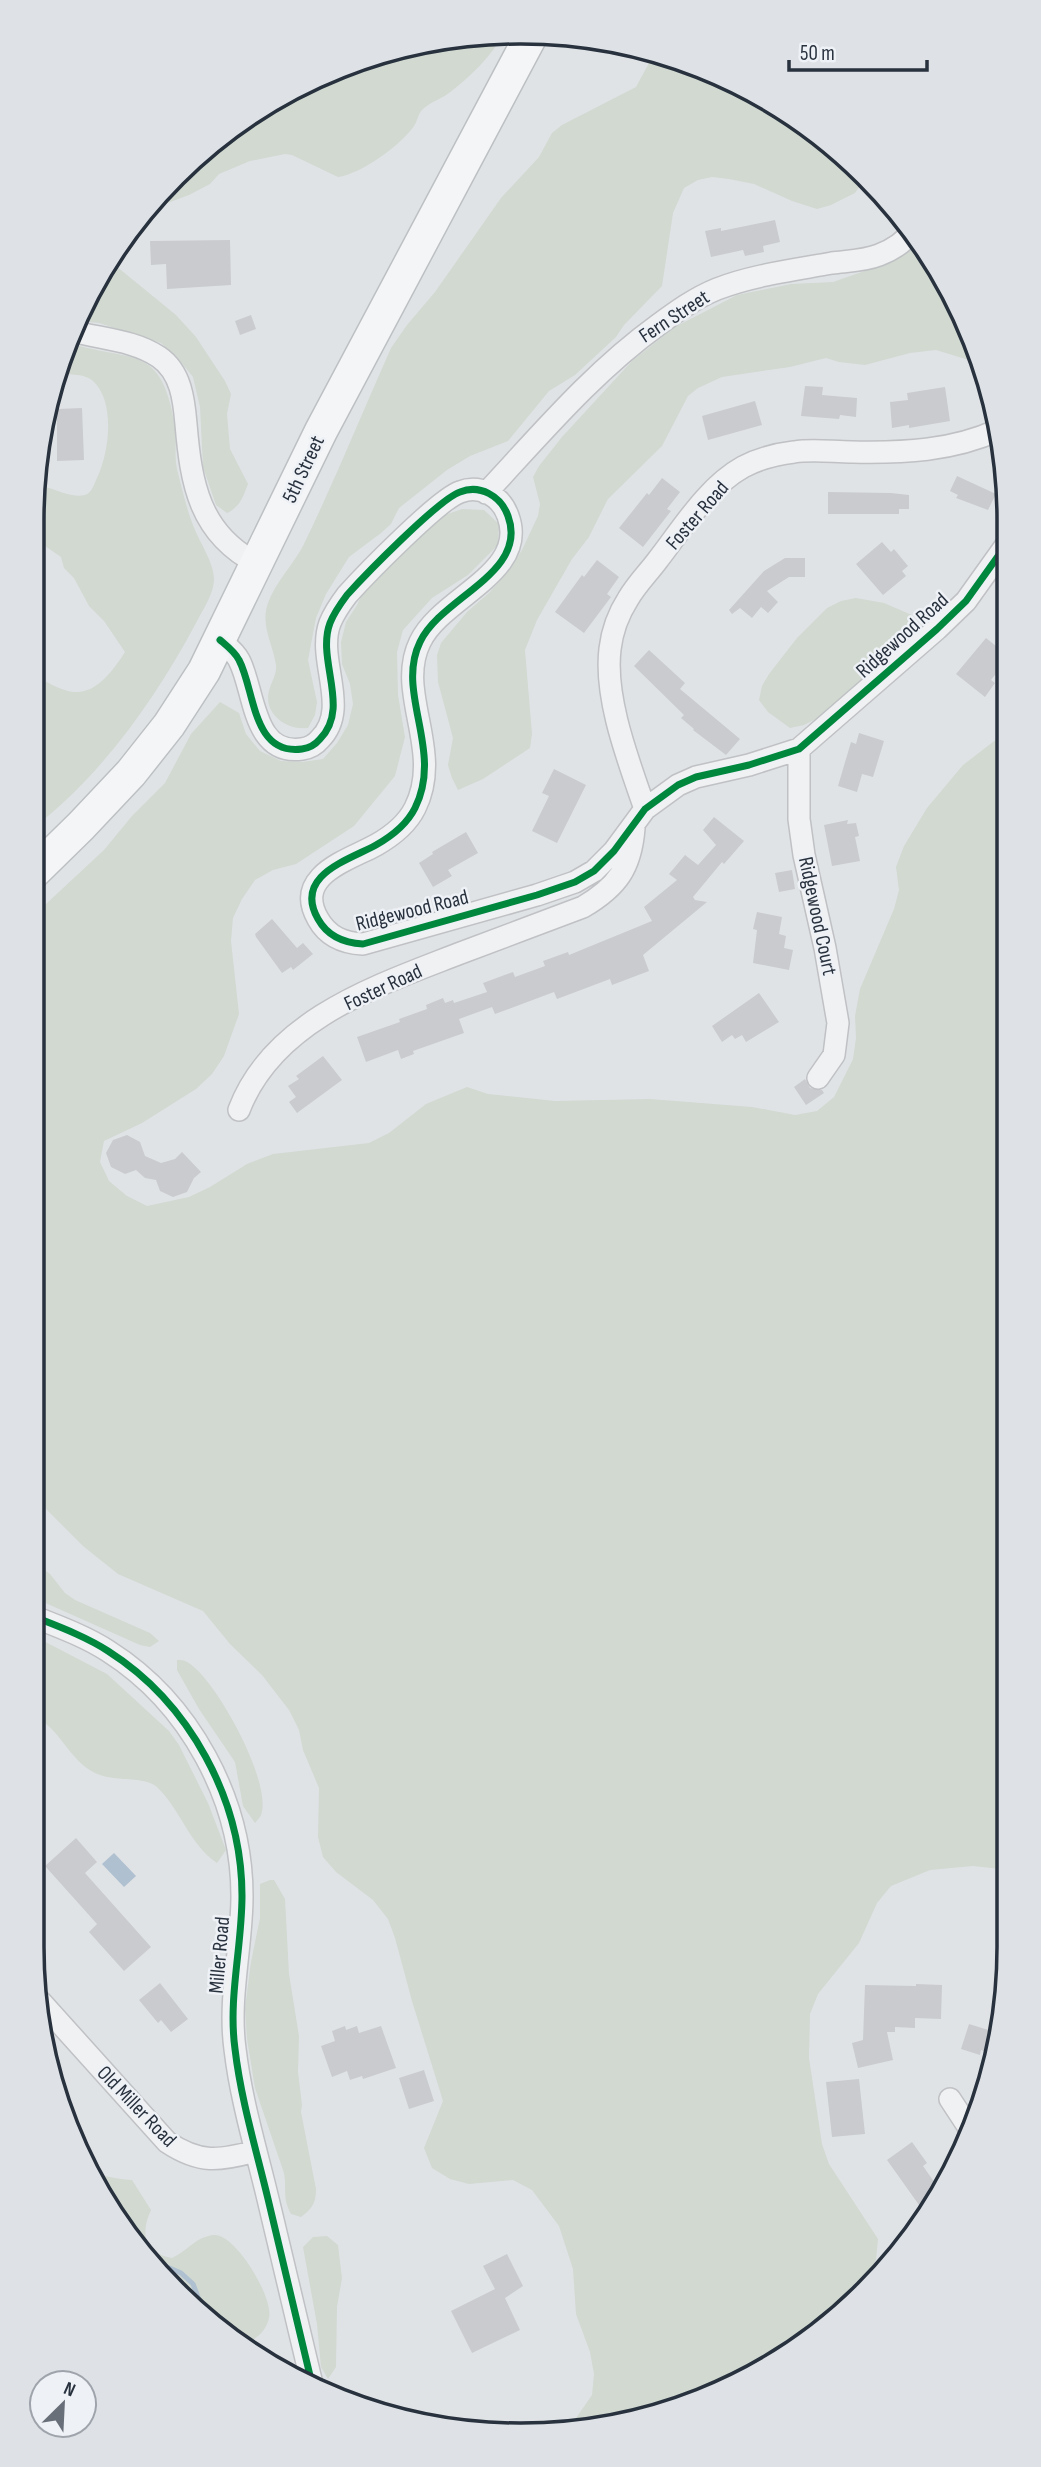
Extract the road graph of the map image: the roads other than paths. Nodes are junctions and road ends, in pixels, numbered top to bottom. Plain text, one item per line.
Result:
1 (527, 44) edge
2 (905, 239) edge
3 (82, 333) edge
4 (989, 433) edge
5 (486, 493) junction
6 (997, 558) edge
7 (258, 564) junction
8 (220, 640) junction
9 (799, 749) junction
10 (640, 816) junction
11 (44, 862) edge
12 (818, 1079) dead end
13 (239, 1110) dead end
14 (44, 1622) edge
15 (48, 2010) edge
16 (950, 2099) dead end
17 (964, 2121) edge
18 (256, 2151) junction
19 (310, 2374) edge

1 - 7 main road, 5th Street
2 - 5 street, Fern Street
3 - 7 street
4 - 10 street, Foster Road
5 - 8 street
5 - 10 street, Ridgewood Road
6 - 9 street, Ridgewood Road
7 - 8 main road, 5th Street
8 - 11 main road, 5th Street
9 - 10 street, Ridgewood Road
9 - 12 street, Ridgewood Court
10 - 13 street, Foster Road
14 - 18 street, Miller Road
15 - 18 street, Old Miller Road
16 - 17 street
18 - 19 street, Miller Road

